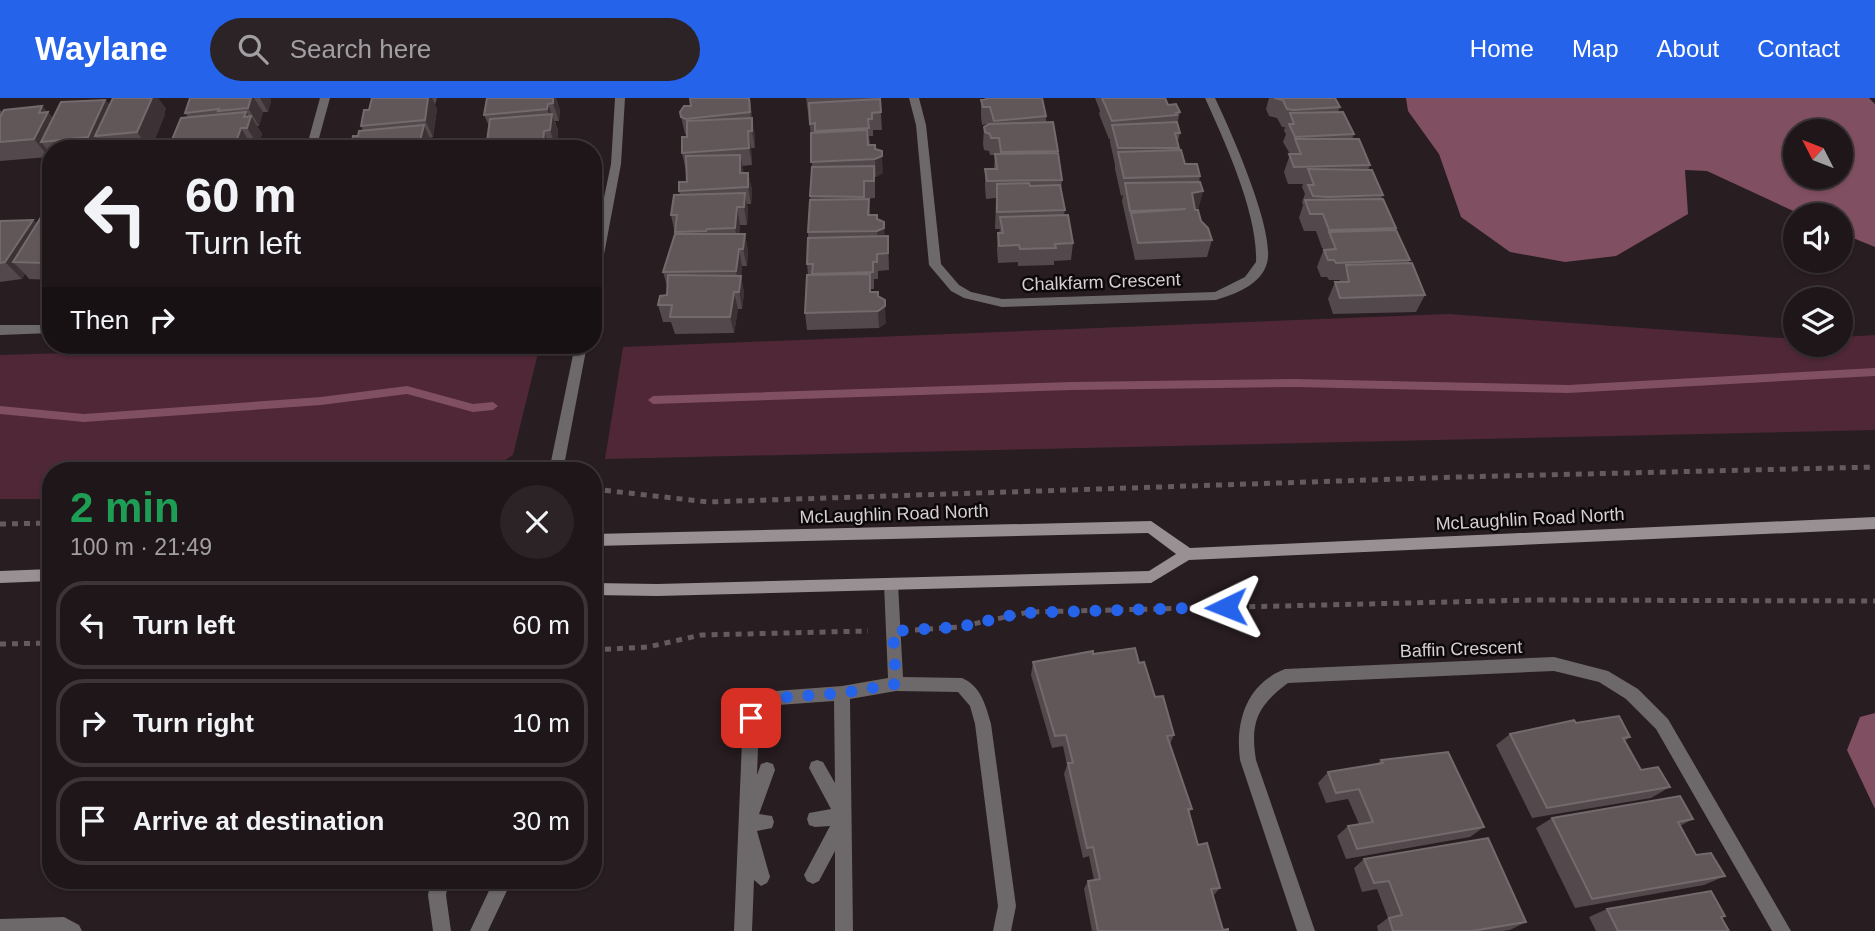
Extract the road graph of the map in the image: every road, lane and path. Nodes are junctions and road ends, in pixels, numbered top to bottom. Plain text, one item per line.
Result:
1 (325, 98) edge
2 (620, 98) edge
3 (914, 98) edge
4 (1210, 98) edge
5 (313, 140) edge
6 (602, 237) edge
7 (42, 329) edge
8 (0, 330) edge
9 (579, 354) edge
10 (558, 462) edge
11 (1875, 467) edge
12 (602, 489) edge
13 (42, 523) edge
14 (1875, 523) edge
15 (0, 524) edge
16 (602, 540) edge
17 (1186, 554) junction
18 (42, 575) edge
19 (0, 577) edge
20 (891, 584) junction
21 (602, 589) edge
22 (1875, 601) edge
23 (893, 631) junction
24 (42, 643) edge
25 (0, 644) edge
26 (602, 650) edge
27 (896, 684) junction
28 (842, 693) junction
29 (817, 768) dead end
30 (767, 770) dead end
31 (844, 816) junction
32 (815, 819) dead end
33 (766, 822) dead end
34 (747, 824) junction
35 (813, 875) dead end
36 (761, 877) dead end
37 (438, 889) edge
38 (499, 889) edge
39 (0, 929) edge
40 (73, 931) edge
41 (442, 931) edge
42 (479, 931) edge
43 (743, 931) edge
44 (844, 931) edge
45 (1002, 931) edge
46 (1306, 931) edge
47 (1782, 931) edge

1 - 5 street
2 - 6 street
3 - 4 street, Chalkfarm Crescent
7 - 8 street
9 - 10 street
11 - 12 path
13 - 15 path
14 - 17 main road, McLaughlin Road North
16 - 17 main road, McLaughlin Road North
17 - 20 main road
18 - 19 main road
20 - 21 main road
20 - 23 street
22 - 23 path
23 - 26 path
23 - 27 street
24 - 25 path
27 - 28 street
27 - 45 street
28 - 31 street
28 - 34 street
29 - 31 street
30 - 34 street
31 - 32 street
31 - 35 street
31 - 44 street
33 - 34 street
34 - 36 street
34 - 43 street
37 - 41 street
38 - 42 street
39 - 40 street
46 - 47 street, Baffin Crescent

